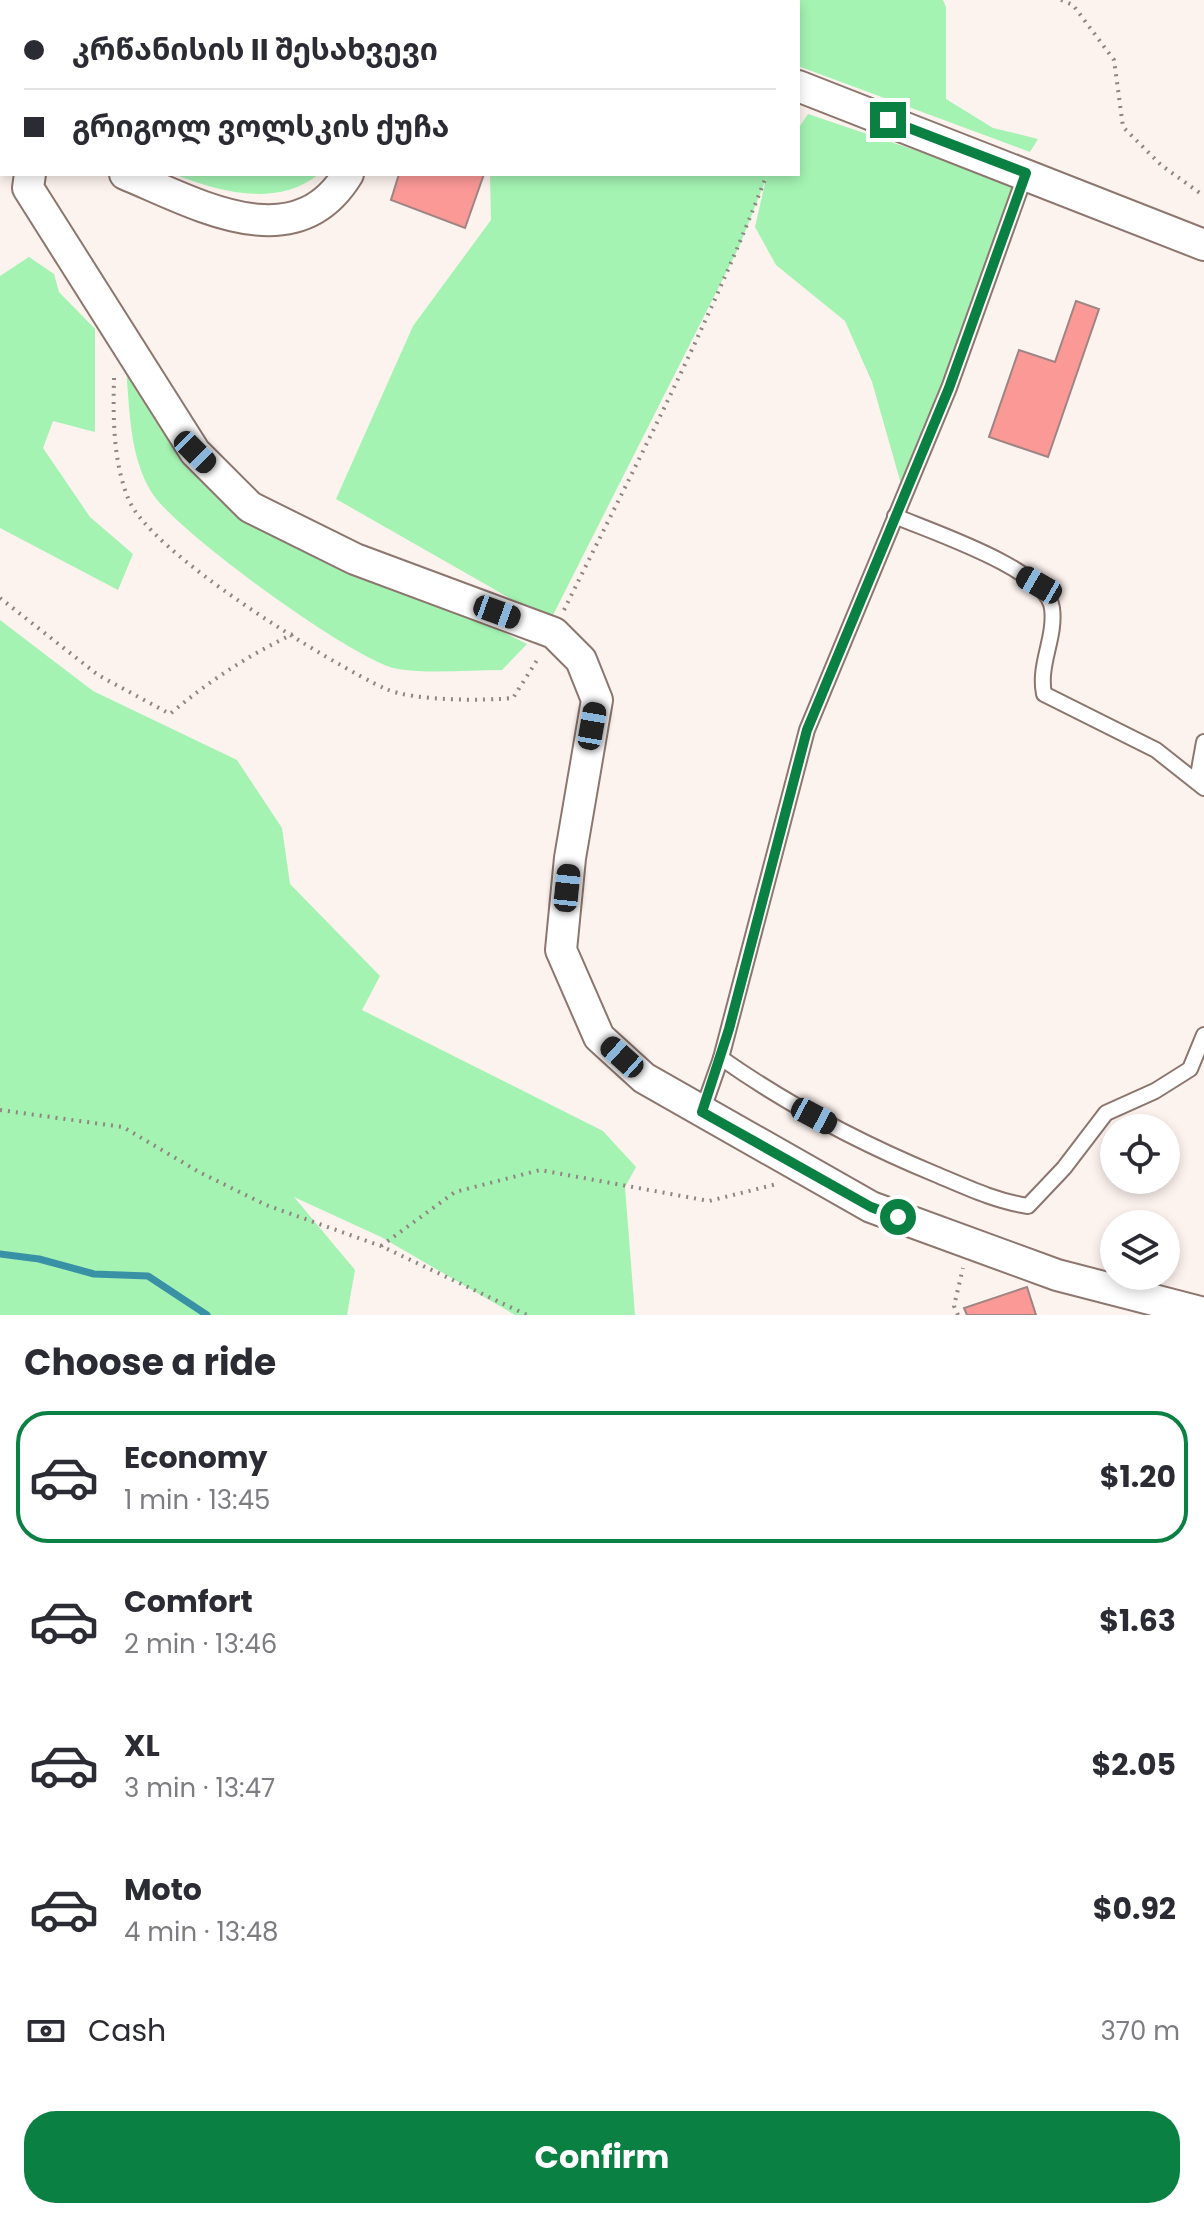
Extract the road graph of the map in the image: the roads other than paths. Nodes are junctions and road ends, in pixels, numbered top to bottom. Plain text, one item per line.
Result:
1 (800, 87) edge
2 (1026, 173) junction
3 (30, 176) edge
4 (130, 176) edge
5 (347, 176) edge
6 (1204, 245) edge
7 (895, 516) junction
8 (1204, 742) edge
9 (1202, 783) edge
10 (1204, 1035) edge
11 (721, 1058) junction
12 (702, 1112) junction
13 (1204, 1313) edge

1 - 2 street
2 - 6 street
2 - 7 lane
3 - 12 street
4 - 5 street
7 - 9 lane
7 - 11 lane
8 - 9 lane
10 - 11 lane
11 - 12 lane
12 - 13 street

